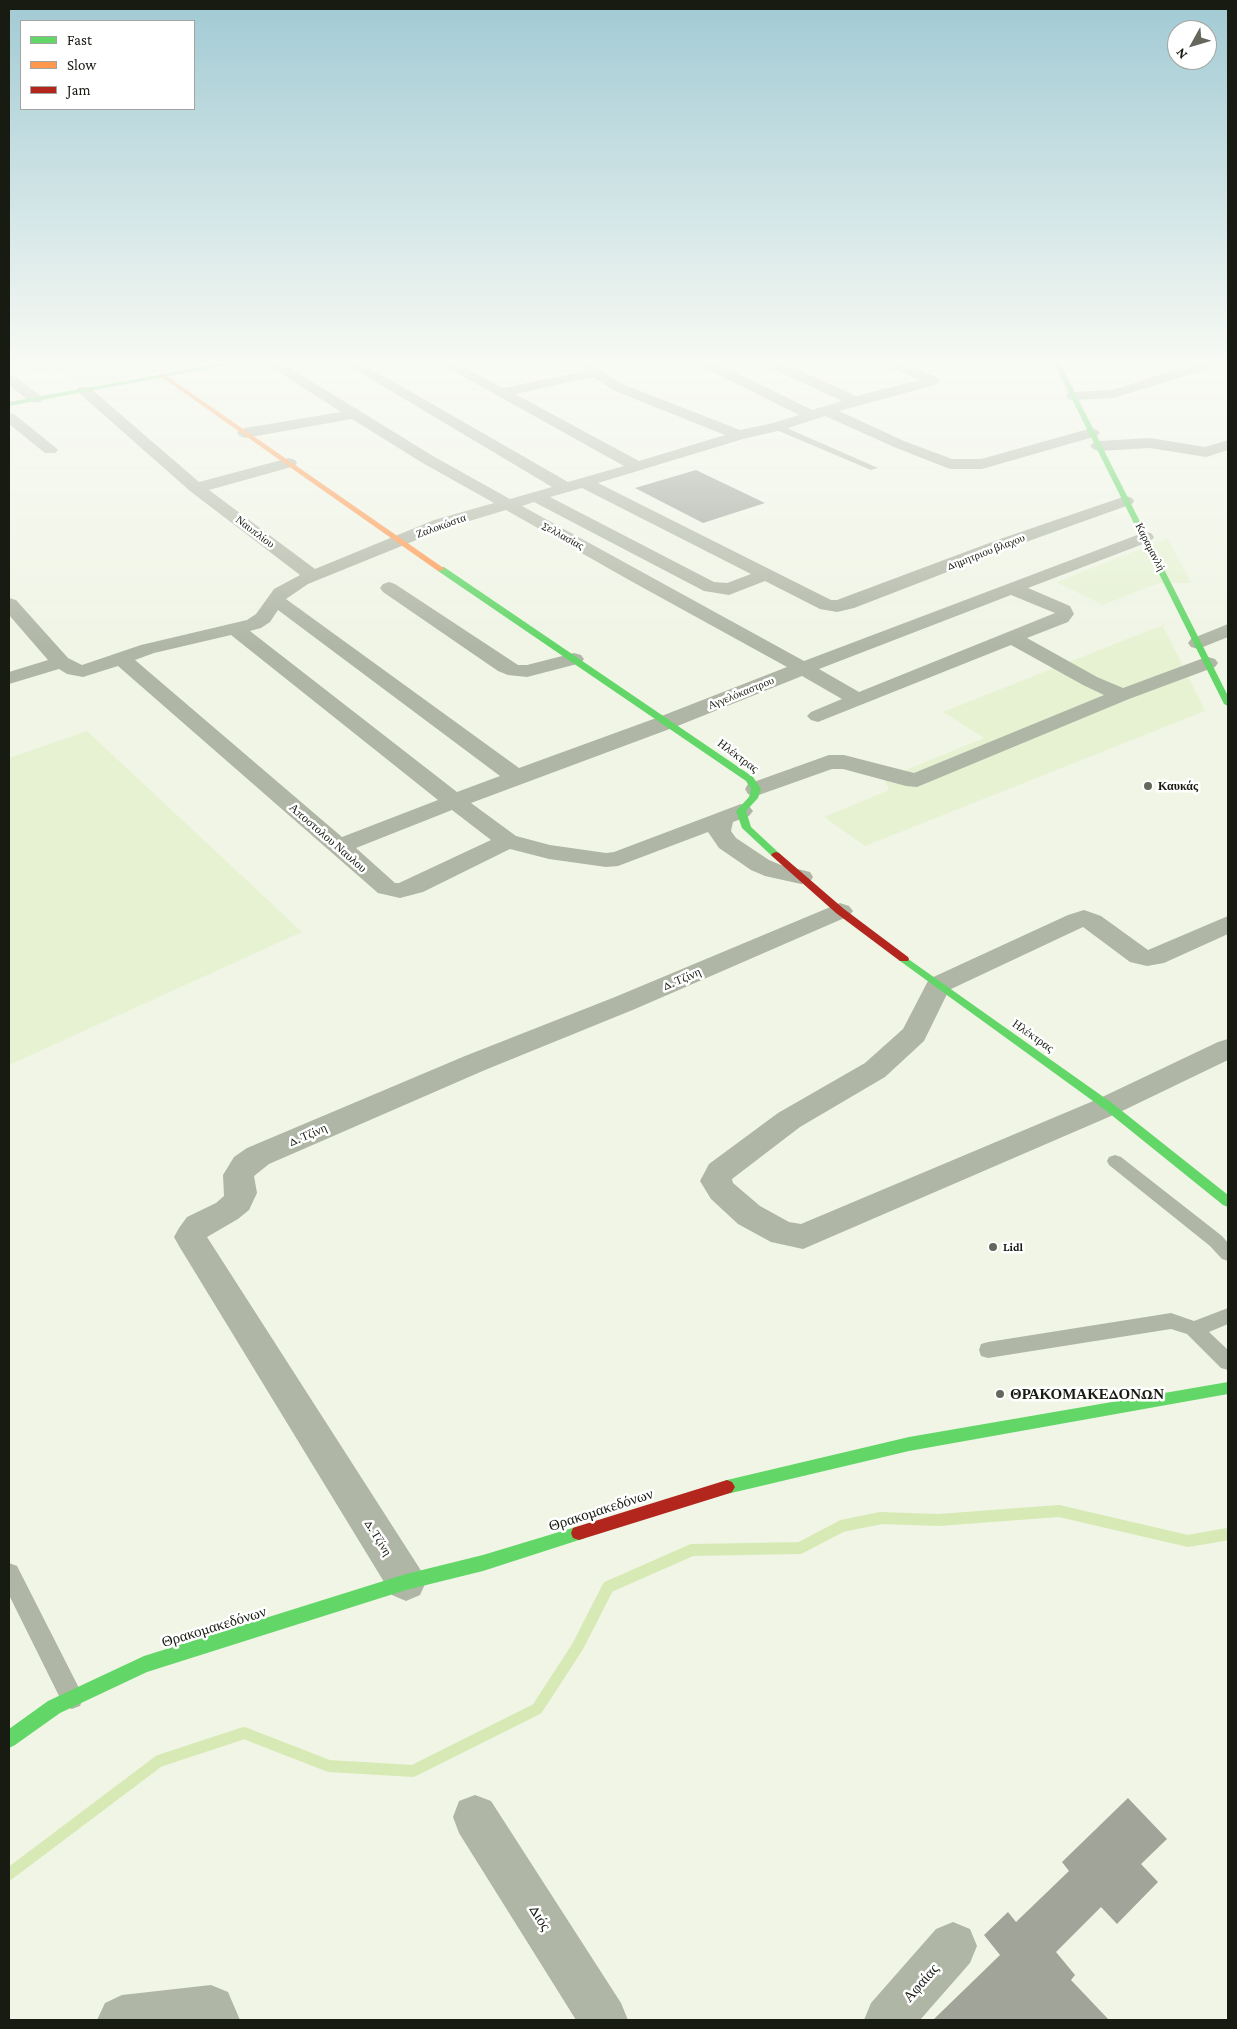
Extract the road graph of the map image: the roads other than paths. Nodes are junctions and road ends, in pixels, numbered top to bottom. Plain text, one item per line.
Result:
1 (161, 458) edge
2 (281, 458) edge
3 (427, 458) edge
4 (510, 458) edge
5 (621, 458) edge
6 (667, 458) edge
7 (850, 458) edge
8 (934, 458) edge
9 (1012, 458) edge
10 (1104, 458) edge
11 (289, 463) junction
12 (638, 467) junction
13 (874, 468) dead end
14 (583, 482) junction
15 (565, 487) junction
16 (196, 488) junction
17 (535, 496) junction
18 (1126, 501) junction
19 (506, 504) junction
20 (1145, 537) junction
21 (401, 542) junction
22 (767, 574) junction
23 (313, 576) junction
24 (389, 588) dead end
25 (1011, 588) junction
26 (276, 600) junction
27 (9, 604) edge
28 (236, 630) junction
29 (1228, 630) edge
30 (1012, 638) junction
31 (1198, 643) junction
32 (121, 658) junction
33 (574, 659) junction
34 (61, 662) junction
35 (1208, 663) junction
36 (803, 668) junction
37 (9, 678) edge
38 (1122, 695) junction
39 (858, 700) junction
40 (1228, 704) edge
41 (818, 716) dead end
42 (667, 722) junction
43 (516, 777) junction
44 (756, 789) junction
45 (455, 802) junction
46 (732, 815) junction
47 (508, 841) junction
48 (338, 847) junction
49 (801, 878) joint
50 (840, 911) junction
51 (1228, 924) edge
52 (938, 985) junction
53 (1228, 1049) edge
54 (1108, 1106) junction
55 (1115, 1161) dead end
56 (1228, 1202) edge
57 (1228, 1254) edge
58 (1228, 1315) edge
59 (1194, 1329) junction
60 (988, 1350) dead end
61 (1228, 1362) edge
62 (1228, 1388) edge
63 (9, 1574) edge
64 (406, 1582) junction
65 (72, 1698) junction
66 (9, 1739) edge
67 (475, 1817) dead end
68 (953, 1946) dead end
69 (214, 2015) edge
70 (122, 2020) edge
71 (604, 2020) edge
72 (888, 2020) edge

1 - 16 street, Ναυπλίου
2 - 11 street, Ηλέκτρας
3 - 19 street, Σελλασίας
4 - 15 street
5 - 12 street
6 - 12 street, Ζαλοκώστα
7 - 13 lane
8 - 9 street
10 - 18 street, Καραμανλή
11 - 16 street
11 - 21 street, Ηλέκτρας
12 - 14 street, Ζαλοκώστα
14 - 15 street, Ζαλοκώστα
14 - 22 street
15 - 17 street, Ζαλοκώστα
16 - 23 street, Ναυπλίου
17 - 19 street, Ζαλοκώστα
17 - 22 street
18 - 20 street, Καραμανλή
18 - 22 street, Δημητριου βλαχου
19 - 21 street, Ζαλοκώστα
19 - 36 street, Σελλασίας
20 - 25 street, Αγγελόκαστρου
20 - 31 street, Καραμανλή
21 - 23 street, Ζαλοκώστα
21 - 33 street, Ηλέκτρας
23 - 26 street, Ζαλοκώστα
24 - 33 street
25 - 30 street
25 - 36 street, Αγγελόκαστρου
26 - 28 street, Ζαλοκώστα
26 - 43 street
27 - 34 street
28 - 32 street, Ζαλοκώστα
28 - 45 street
29 - 31 street
30 - 38 street
30 - 39 street
31 - 35 street, Καραμανλή
32 - 34 street, Ζαλοκώστα
32 - 48 street, Αποστολου Ναυλου
33 - 42 street, Ηλέκτρας
34 - 37 street
35 - 38 street
35 - 40 street, Καραμανλή
36 - 39 street, Σελλασίας
36 - 42 street, Αγγελόκαστρου
38 - 44 street
39 - 41 street
42 - 43 street, Αγγελόκαστρου
42 - 44 street, Ηλέκτρας
43 - 45 street, Αγγελόκαστρου
44 - 46 street, Ηλέκτρας
45 - 47 street
45 - 48 street, Αγγελόκαστρου
46 - 47 street
46 - 49 street
47 - 48 street, Αποστολου Ναυλου
49 - 50 street, Ηλέκτρας
50 - 52 street, Ηλέκτρας
50 - 64 street, Δ. Τζίνη
51 - 52 street
52 - 54 street, Ηλέκτρας
52 - 54 street
53 - 54 street
54 - 56 street, Ηλέκτρας
55 - 57 lane
58 - 59 lane
59 - 60 lane
59 - 61 lane
62 - 64 street, Θρακομακεδόνων
63 - 65 lane
64 - 65 street, Θρακομακεδόνων
65 - 66 street, Θρακομακεδόνων
67 - 71 street, Διός
68 - 72 street, Αφαίας
69 - 70 street

